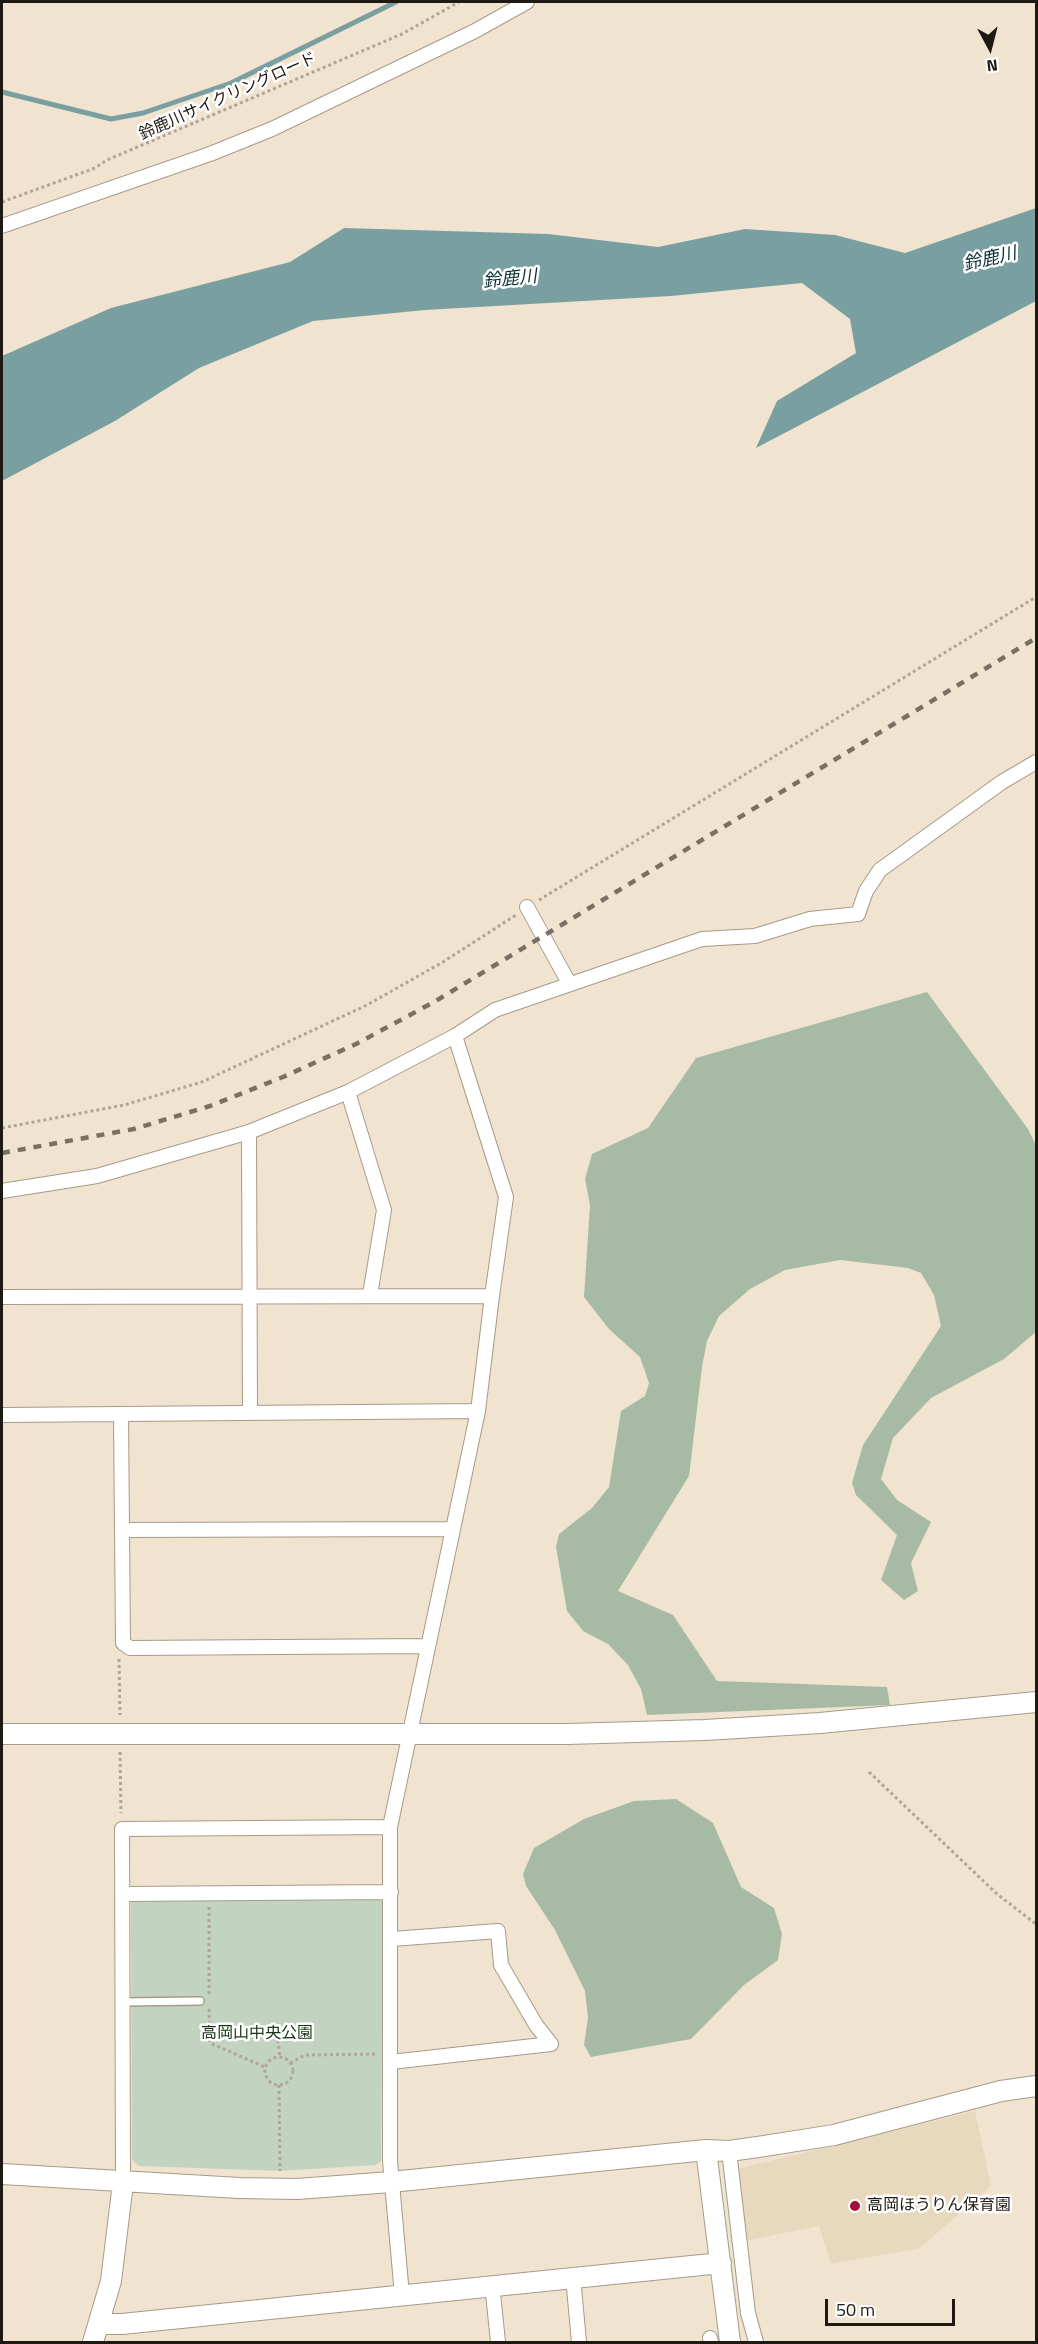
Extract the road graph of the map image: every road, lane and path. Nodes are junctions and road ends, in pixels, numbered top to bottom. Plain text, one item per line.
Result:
1 (459, 2) edge
2 (527, 2) edge
3 (2, 202) edge
4 (2, 226) edge
5 (1036, 597) edge
6 (1036, 762) edge
7 (527, 907) junction
8 (569, 983) junction
9 (455, 1036) junction
10 (348, 1092) junction
11 (2, 1128) edge
12 (249, 1132) junction
13 (2, 1191) edge
14 (370, 1295) junction
15 (250, 1296) junction
16 (492, 1296) junction
17 (2, 1297) edge
18 (478, 1411) junction
19 (250, 1413) junction
20 (2, 1414) edge
21 (121, 1414) junction
22 (453, 1529) junction
23 (122, 1530) junction
24 (123, 1643) junction
25 (427, 1646) junction
26 (1036, 1702) edge
27 (120, 1717) dead end
28 (2, 1734) edge
29 (409, 1734) junction
30 (120, 1752) dead end
31 (870, 1772) dead end
32 (390, 1827) junction
33 (122, 1829) junction
34 (391, 1892) junction
35 (122, 1894) junction
36 (208, 1894) junction
37 (1036, 1923) edge
38 (392, 1939) junction
39 (200, 2001) dead end
40 (123, 2002) junction
41 (278, 2040) dead end
42 (377, 2054) dead end
43 (280, 2058) junction
44 (391, 2062) junction
45 (290, 2063) junction
46 (265, 2067) junction
47 (279, 2085) junction
48 (1036, 2086) edge
49 (706, 2150) junction
50 (729, 2151) junction
51 (280, 2171) dead end
52 (2, 2174) edge
53 (391, 2182) junction
54 (123, 2183) junction
55 (721, 2263) junction
56 (573, 2277) junction
57 (492, 2284) junction
58 (402, 2295) junction
59 (100, 2324) junction
60 (93, 2343) edge
61 (498, 2343) edge
62 (579, 2343) edge
63 (730, 2343) edge
64 (756, 2343) edge

1 - 3 path, 鈴鹿川サイクリングロード
2 - 4 street
5 - 7 path
6 - 8 street
7 - 8 street
7 - 11 path
8 - 9 street
9 - 10 street
9 - 16 street
10 - 12 street
10 - 14 street
12 - 13 street
12 - 15 street
14 - 15 street
14 - 16 street
15 - 17 street
15 - 19 street
16 - 18 street
18 - 19 street
18 - 22 street
19 - 21 street
20 - 21 street
21 - 23 street
22 - 23 street
22 - 25 street
23 - 24 street
24 - 25 street
24 - 27 path
25 - 29 street
26 - 29 street
28 - 29 street
29 - 32 street
30 - 33 path
31 - 37 path
32 - 33 street
32 - 34 street
33 - 35 street
34 - 36 street
34 - 38 street
35 - 36 street
35 - 40 street
36 - 46 path
38 - 44 street
38 - 44 street
39 - 40 lane
40 - 54 street
41 - 43 path
42 - 45 path
43 - 45 path
43 - 46 path
44 - 53 street
45 - 47 path
46 - 47 path
47 - 51 path
48 - 50 street
49 - 50 street
49 - 53 street
49 - 55 street
50 - 64 street
52 - 54 street
53 - 54 street
53 - 58 street
54 - 59 street
55 - 56 street
55 - 63 street
56 - 57 street
56 - 62 street
57 - 58 street
57 - 61 street
58 - 59 street
59 - 60 street

